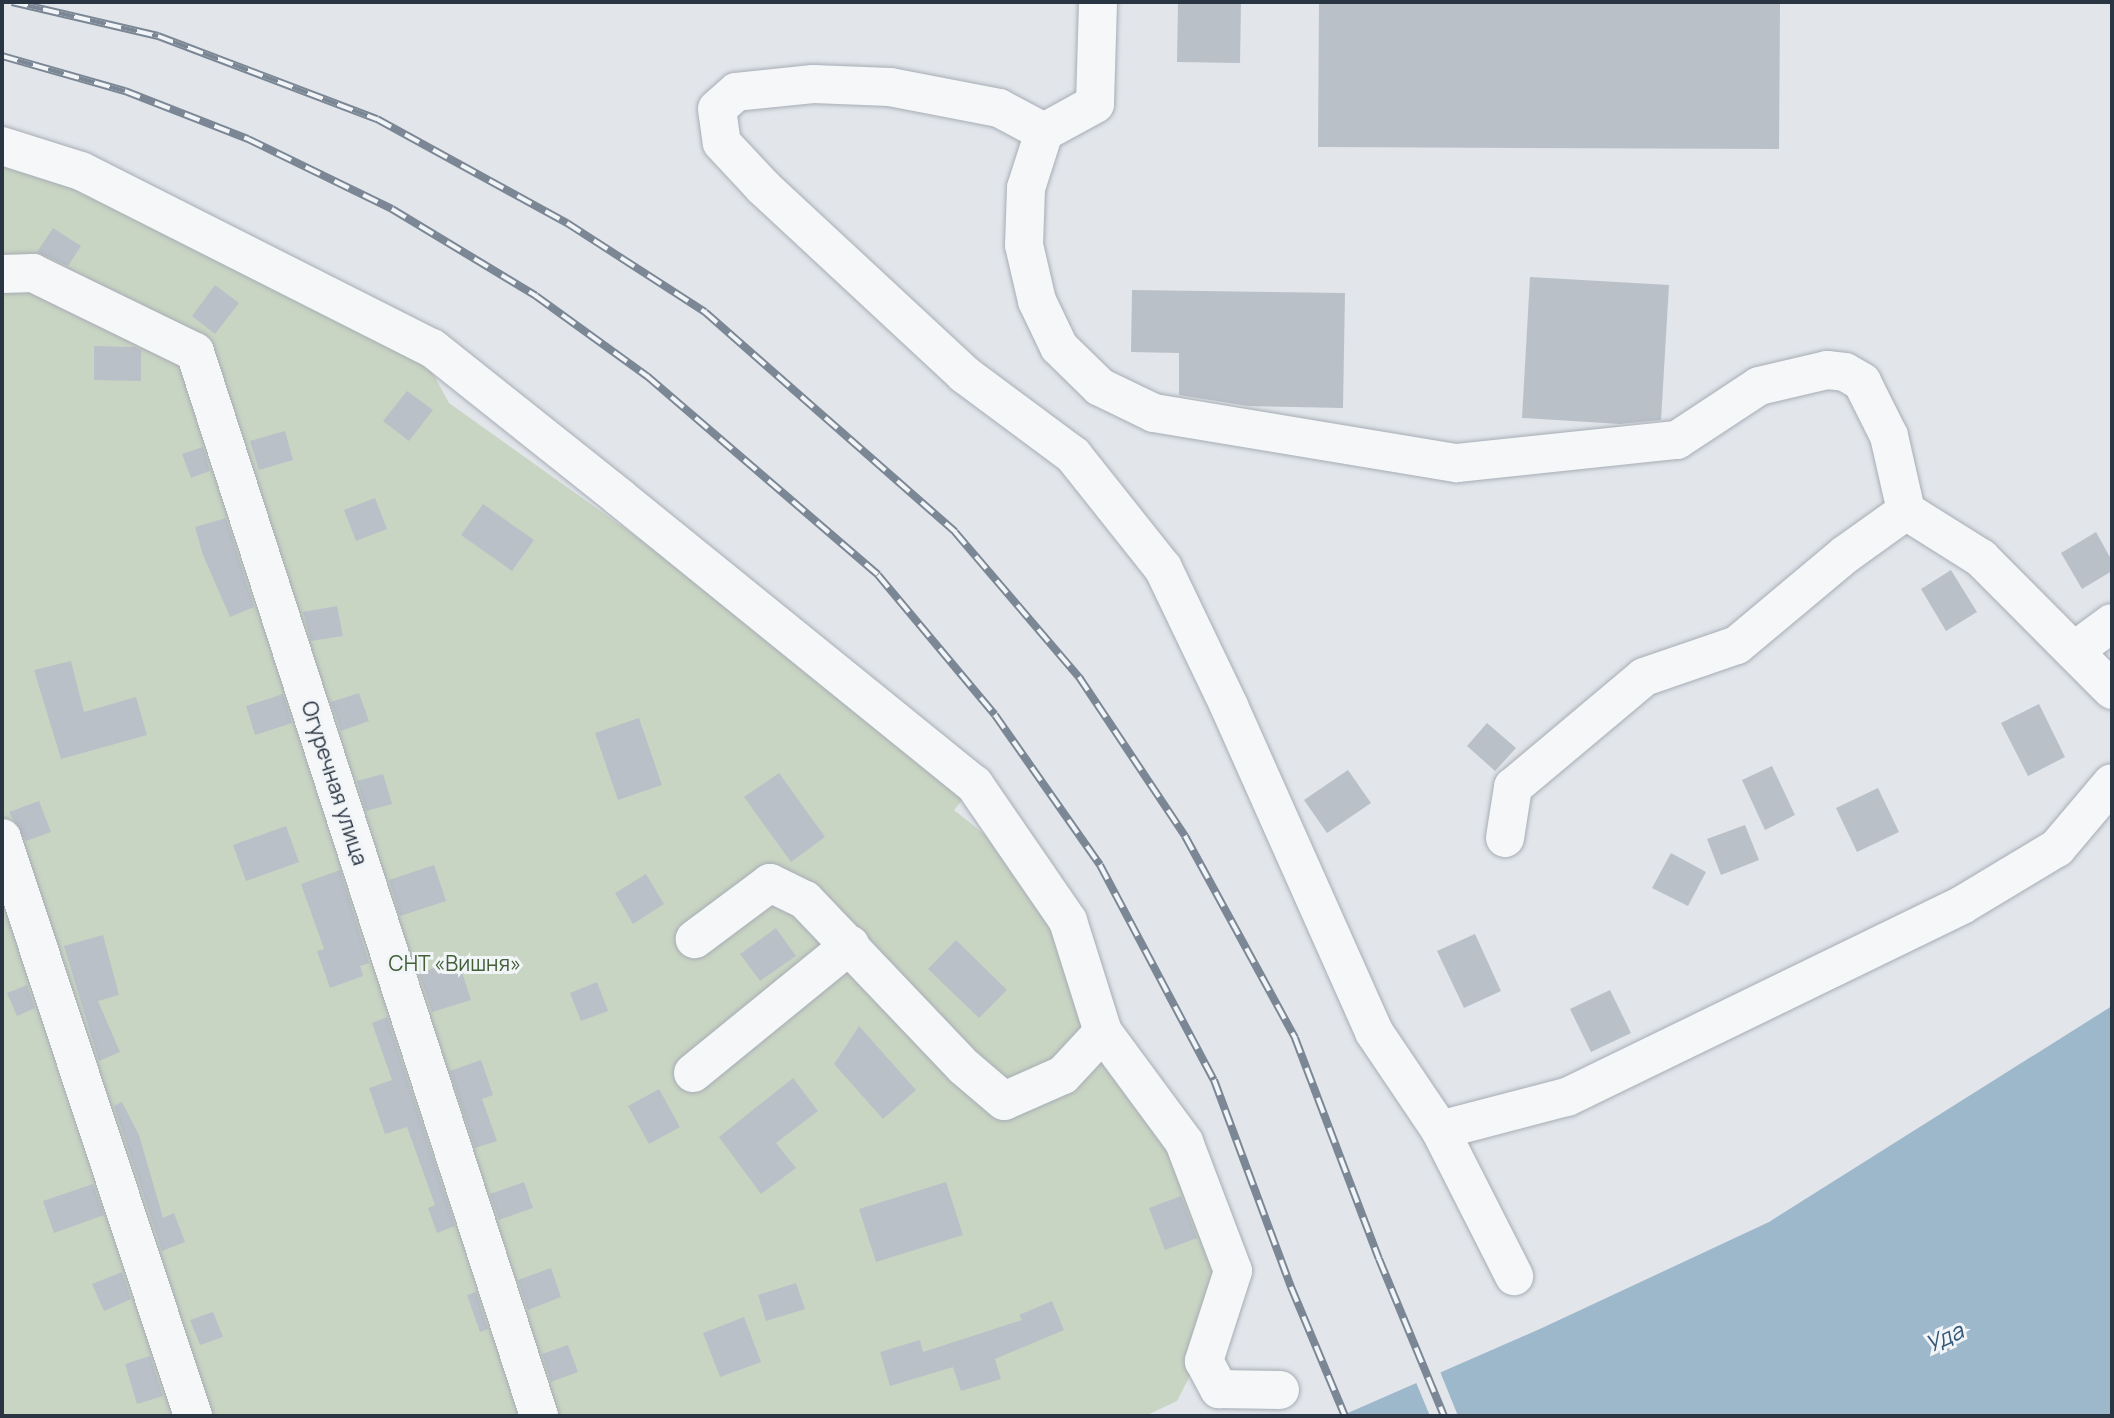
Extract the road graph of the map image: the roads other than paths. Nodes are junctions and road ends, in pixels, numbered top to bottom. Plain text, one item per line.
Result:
1 (1098, 2) edge
2 (1044, 132) junction
3 (2, 146) edge
4 (2, 274) edge
5 (1906, 512) junction
6 (2112, 622) edge
7 (2074, 651) junction
8 (2112, 690) edge
9 (2112, 783) edge
10 (2, 838) edge
11 (1504, 838) dead end
12 (695, 939) dead end
13 (850, 945) junction
14 (1103, 1032) junction
15 (693, 1073) dead end
16 (1440, 1130) junction
17 (1514, 1276) dead end
18 (1280, 1390) dead end
19 (192, 1416) edge
20 (539, 1416) edge

1 - 2 street
2 - 5 street
2 - 16 street
3 - 14 street
4 - 20 street, Огуречная улица
5 - 7 street
5 - 11 street
6 - 7 street
7 - 8 street
9 - 16 street
10 - 19 street
12 - 13 street
13 - 14 street
13 - 15 street
14 - 18 street
16 - 17 street

